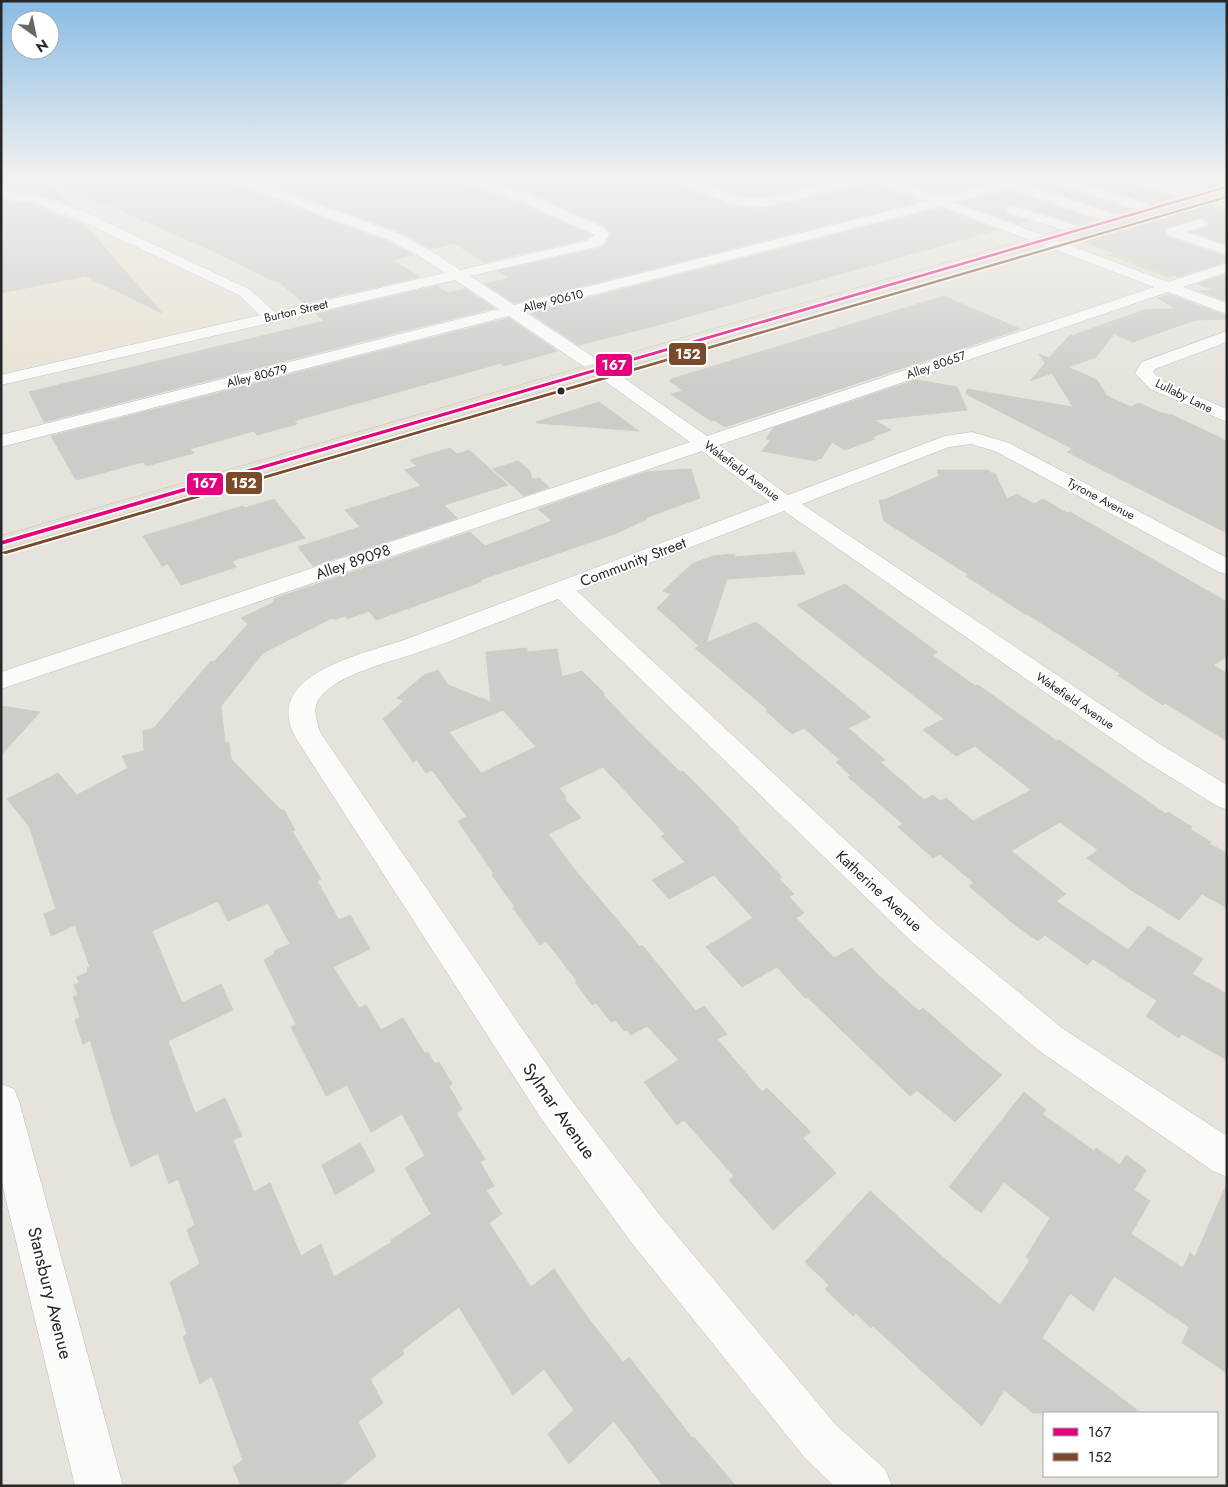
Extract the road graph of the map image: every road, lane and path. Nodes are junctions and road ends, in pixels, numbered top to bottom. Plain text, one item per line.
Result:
1 (153, 249) edge
2 (417, 249) edge
3 (567, 249) edge
4 (755, 249) edge
5 (1010, 249) edge
6 (1068, 249) edge
7 (1227, 267) edge
8 (458, 274) junction
9 (1167, 287) junction
10 (1227, 309) edge
11 (512, 311) junction
12 (270, 317) junction
13 (1227, 336) edge
14 (598, 368) junction
15 (1, 380) edge
16 (1227, 416) edge
17 (972, 438) joint
18 (1, 441) edge
19 (704, 442) junction
20 (787, 504) junction
21 (1, 543) edge
22 (1227, 567) edge
23 (561, 589) junction
24 (1, 682) edge
25 (303, 701) joint
26 (1227, 798) edge
27 (1, 1101) edge
28 (1227, 1158) edge
29 (99, 1486) edge
30 (868, 1486) edge

1 - 12 street
2 - 8 street, Wakefield Avenue
3 - 8 street, Burton Street
4 - 11 street, Alley 90610
5 - 14 main road
6 - 9 street
7 - 9 street, Alley 80657
8 - 11 street, Wakefield Avenue
8 - 12 street, Burton Street
9 - 10 street
9 - 19 street, Alley 80657
11 - 14 street, Wakefield Avenue
11 - 18 street, Alley 80679
12 - 15 street, Burton Street
13 - 16 street, Lullaby Lane
14 - 19 street, Wakefield Avenue
14 - 21 main road
17 - 20 street, Community Street
17 - 22 street, Tyrone Avenue
19 - 20 street, Wakefield Avenue
19 - 24 street, Alley 89098
20 - 23 street, Community Street
20 - 26 street, Wakefield Avenue
23 - 25 street, Community Street
23 - 28 street, Katherine Avenue
25 - 30 street, Sylmar Avenue
27 - 29 street, Stansbury Avenue

